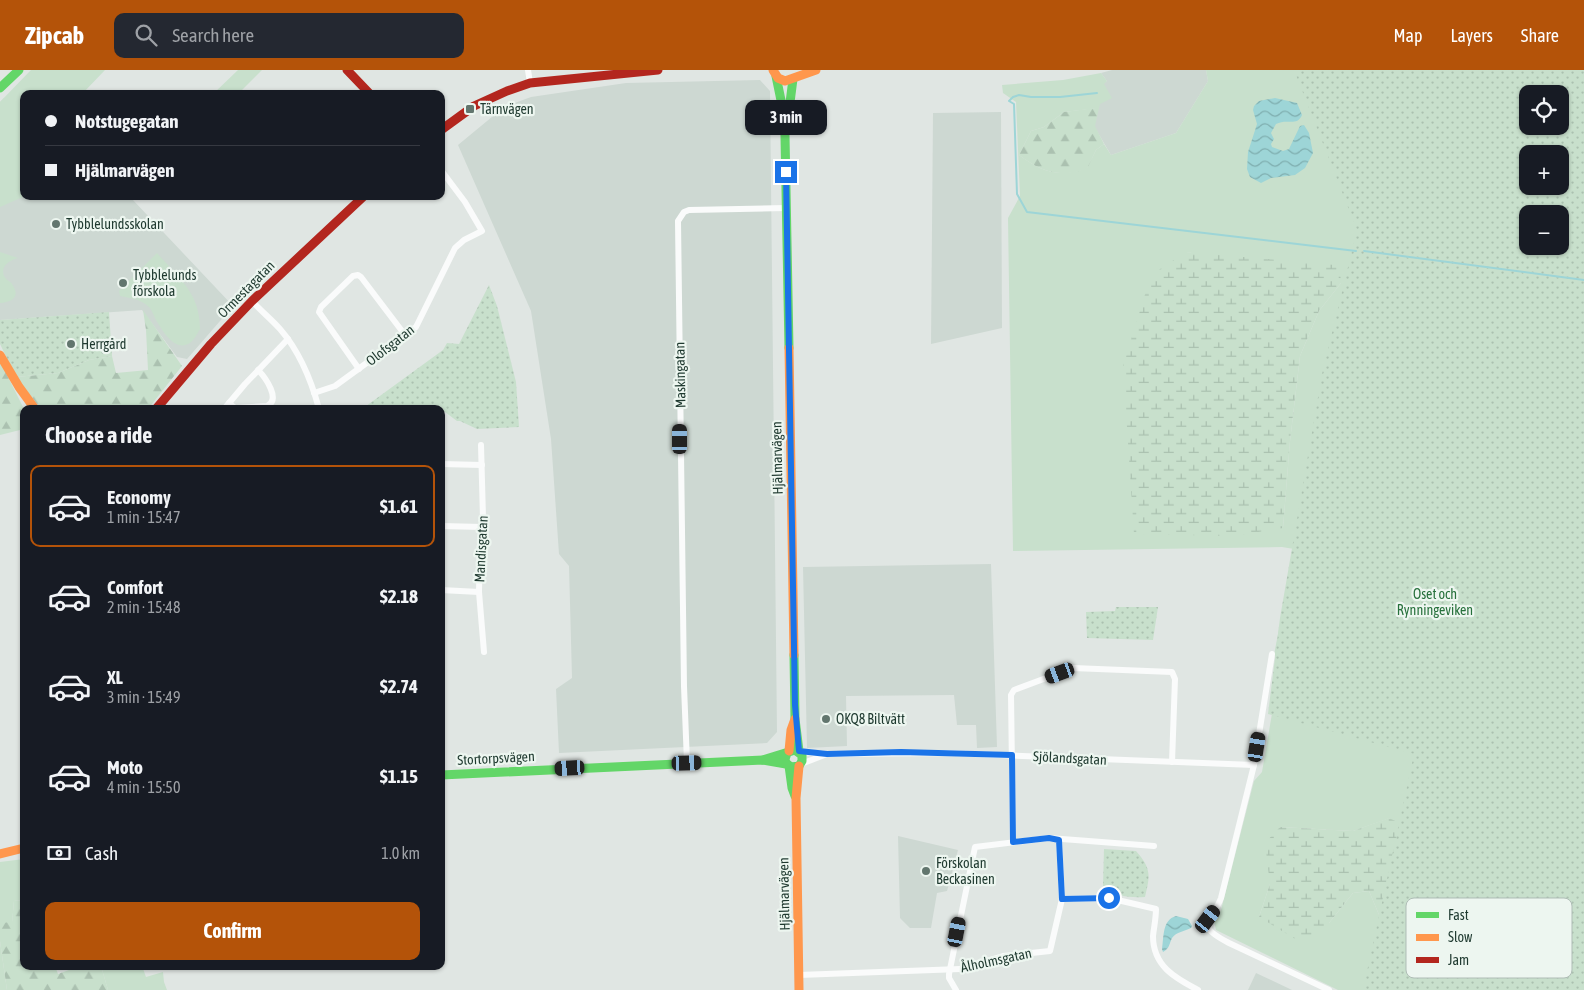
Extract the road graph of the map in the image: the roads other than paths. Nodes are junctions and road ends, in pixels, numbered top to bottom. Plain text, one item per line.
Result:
1 (19, 70) edge
2 (347, 70) edge
3 (528, 70) edge
4 (658, 70) edge
5 (816, 70) edge
6 (773, 72) edge
7 (797, 75) edge
8 (530, 83) junction
9 (0, 88) edge
10 (366, 90) edge
11 (445, 127) edge
12 (785, 136) junction
13 (445, 176) edge
14 (360, 200) edge
15 (786, 208) junction
16 (252, 301) junction
17 (404, 335) junction
18 (288, 339) junction
19 (0, 355) edge
20 (359, 369) junction
21 (258, 370) junction
22 (314, 393) junction
23 (229, 403) joint
24 (31, 405) edge
25 (159, 405) edge
26 (232, 405) edge
27 (270, 405) edge
28 (317, 405) edge
29 (481, 445) dead end
30 (445, 464) edge
31 (482, 465) junction
32 (445, 526) edge
33 (482, 527) junction
34 (445, 590) edge
35 (478, 592) junction
36 (484, 652) dead end
37 (1272, 654) dead end
38 (795, 719) junction
39 (788, 752) junction
40 (800, 752) junction
41 (827, 754) junction
42 (1012, 755) junction
43 (763, 760) junction
44 (1172, 762) junction
45 (687, 763) junction
46 (788, 765) junction
47 (800, 765) junction
48 (1254, 765) junction
49 (445, 775) edge
50 (796, 798) junction
51 (1059, 840) junction
52 (1013, 842) junction
53 (1154, 846) dead end
54 (20, 849) edge
55 (0, 854) edge
56 (1062, 899) junction
57 (950, 970) junction
58 (799, 975) junction
59 (799, 990) edge
60 (956, 990) edge
61 (1198, 990) edge
62 (1329, 990) edge

1 - 9 main road
2 - 10 main road
3 - 8 street
4 - 8 main road
5 - 7 main road
6 - 7 main road
6 - 12 main road, Hjälmarvägen
7 - 12 main road, Hjälmarvägen
8 - 11 main road
12 - 15 main road, Hjälmarvägen
13 - 17 street, Olofsgatan
14 - 16 main road, Ormestagatan
15 - 38 main road, Hjälmarvägen
15 - 45 street, Maskingatan
16 - 18 street
16 - 25 main road, Ormestagatan
17 - 20 street, Olofsgatan
17 - 20 street
18 - 21 street
18 - 22 street
19 - 24 main road
20 - 22 street, Olofsgatan
21 - 23 street
21 - 27 street
22 - 28 street
23 - 26 street
29 - 31 street, Mandisgatan
30 - 31 street
31 - 33 street, Mandisgatan
32 - 33 street
33 - 35 street, Mandisgatan
34 - 35 street
35 - 36 street, Mandisgatan
37 - 48 street
38 - 39 main road, Hjälmarvägen
38 - 40 main road, Hjälmarvägen
39 - 40 main road
39 - 43 main road, Stortorpsvägen
39 - 46 main road
40 - 41 street, Sjölandsgatan
40 - 47 main road
41 - 42 street, Sjölandsgatan
41 - 47 street, Sjölandsgatan
42 - 44 street, Sjölandsgatan
42 - 44 street
42 - 52 street
43 - 45 main road, Stortorpsvägen
43 - 46 main road, Stortorpsvägen
44 - 48 street, Sjölandsgatan
45 - 49 main road, Stortorpsvägen
46 - 47 main road
46 - 50 main road, Hjälmarvägen
47 - 50 main road, Hjälmarvägen
48 - 62 street
50 - 58 main road, Hjälmarvägen
51 - 52 street
51 - 53 street
51 - 56 street, Ålholmsgatan
52 - 57 street
54 - 55 main road
56 - 57 street, Ålholmsgatan
56 - 61 street
57 - 58 street, Ålholmsgatan
57 - 60 street
58 - 59 main road, Hjälmarvägen

